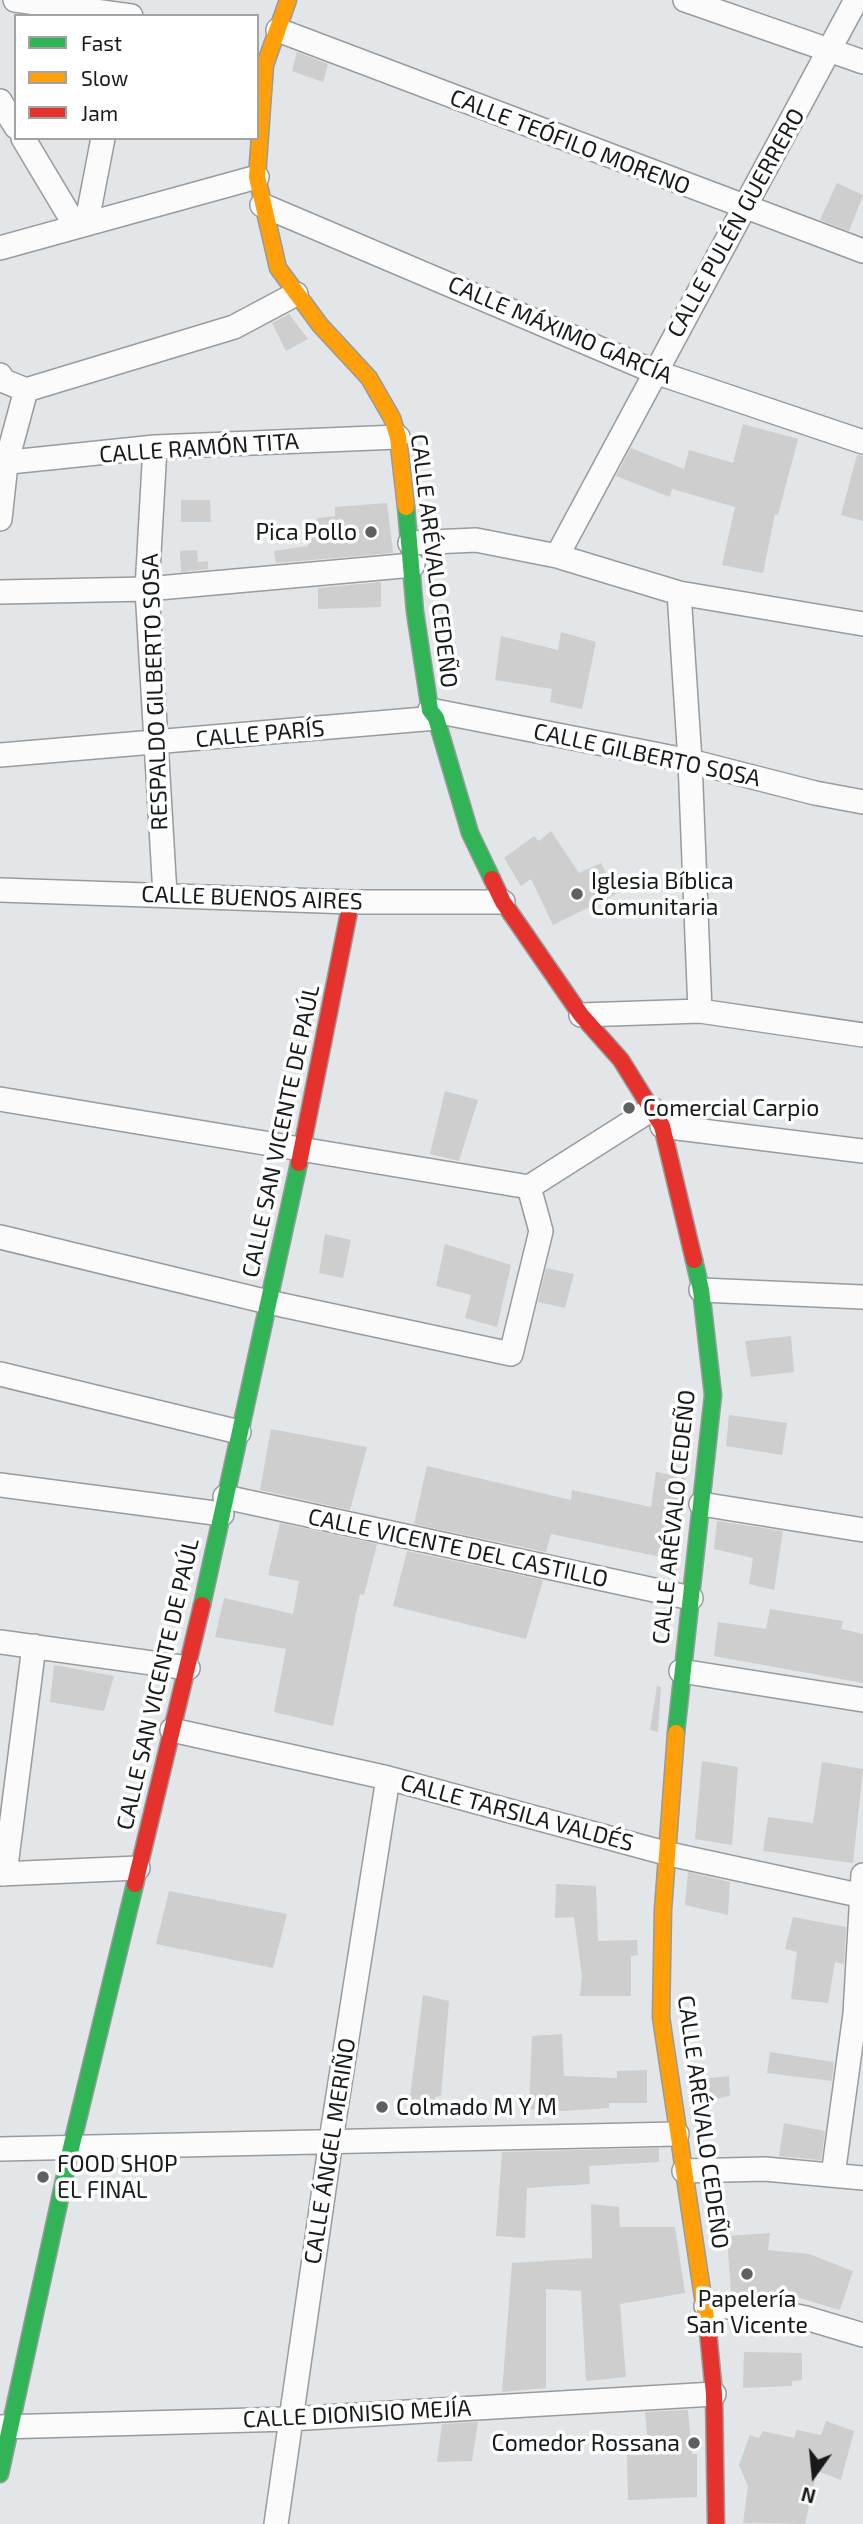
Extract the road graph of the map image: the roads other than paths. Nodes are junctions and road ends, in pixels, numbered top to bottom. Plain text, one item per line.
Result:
1 (15, 0) edge
2 (288, 0) edge
3 (685, 0) edge
4 (856, 0) edge
5 (116, 14) edge
6 (278, 30) junction
7 (830, 50) junction
8 (863, 62) edge
9 (0, 101) edge
10 (14, 124) edge
11 (24, 140) edge
12 (102, 140) edge
13 (257, 177) junction
14 (262, 205) junction
15 (745, 208) junction
16 (81, 223) junction
17 (0, 248) edge
18 (863, 251) edge
19 (296, 295) junction
20 (655, 372) junction
21 (0, 375) edge
22 (26, 390) junction
23 (398, 438) junction
24 (863, 442) edge
25 (155, 447) junction
26 (3, 464) edge
27 (0, 519) edge
28 (411, 554) junction
29 (557, 556) junction
30 (147, 589) junction
31 (0, 592) edge
32 (679, 593) junction
33 (863, 624) edge
34 (433, 714) junction
35 (154, 743) junction
36 (0, 755) edge
37 (690, 761) junction
38 (863, 802) edge
39 (0, 890) edge
40 (165, 895) junction
41 (351, 902) junction
42 (503, 902) junction
43 (701, 1011) junction
44 (581, 1015) junction
45 (863, 1035) edge
46 (0, 1099) edge
47 (657, 1117) junction
48 (302, 1150) junction
49 (863, 1151) edge
50 (529, 1187) junction
51 (0, 1237) edge
52 (701, 1290) junction
53 (863, 1297) edge
54 (268, 1302) junction
55 (0, 1374) edge
56 (239, 1432) junction
57 (0, 1485) edge
58 (701, 1504) junction
59 (224, 1506) junction
60 (863, 1530) edge
61 (691, 1598) junction
62 (0, 1642) edge
63 (34, 1646) junction
64 (188, 1668) junction
65 (681, 1671) junction
66 (863, 1700) edge
67 (172, 1730) junction
68 (388, 1778) junction
69 (668, 1854) junction
70 (138, 1868) junction
71 (3, 1874) edge
72 (862, 1889) edge
73 (859, 2014) edge
74 (677, 2134) junction
75 (331, 2140) junction
76 (71, 2148) junction
77 (0, 2149) edge
78 (684, 2171) junction
79 (833, 2175) junction
80 (863, 2178) edge
81 (706, 2306) junction
82 (863, 2335) edge
83 (714, 2394) junction
84 (289, 2419) junction
85 (5, 2427) edge
86 (0, 2474) edge
87 (276, 2524) edge
88 (716, 2524) edge

1 - 5 street
2 - 6 street, CALLE ARÉVALO CEDEÑO
3 - 7 street
4 - 7 street, CALLE PULÉN GUERRERO
6 - 13 street, CALLE ARÉVALO CEDEÑO
6 - 15 street, CALLE TEÓFILO MORENO
7 - 8 street
7 - 15 street, CALLE PULÉN GUERRERO
9 - 10 street
11 - 16 street
12 - 16 street
13 - 14 street, CALLE ARÉVALO CEDEÑO
13 - 16 street
14 - 19 street, CALLE ARÉVALO CEDEÑO
14 - 20 street, CALLE MÁXIMO GARCÍA
15 - 18 street, CALLE TEÓFILO MORENO
15 - 20 street, CALLE PULÉN GUERRERO
16 - 17 street
19 - 22 street
19 - 23 street, CALLE ARÉVALO CEDEÑO
20 - 24 street, CALLE MÁXIMO GARCÍA
20 - 29 street, CALLE PULÉN GUERRERO
21 - 22 street
22 - 26 street
23 - 25 street, CALLE RAMÓN TITA
23 - 28 street, CALLE ARÉVALO CEDEÑO
25 - 26 street, CALLE RAMÓN TITA
25 - 30 street, RESPALDO GILBERTO SOSA
26 - 27 street
28 - 29 street
28 - 30 street
28 - 34 street, CALLE ARÉVALO CEDEÑO
29 - 32 street
30 - 31 street
30 - 35 street, RESPALDO GILBERTO SOSA
32 - 33 street
32 - 37 street
34 - 35 street, CALLE PARÍS
34 - 37 street, CALLE GILBERTO SOSA
34 - 42 street, CALLE ARÉVALO CEDEÑO
35 - 36 street, CALLE PARÍS
35 - 40 street, RESPALDO GILBERTO SOSA
37 - 38 street, CALLE GILBERTO SOSA
37 - 43 street
39 - 40 street, CALLE BUENOS AIRES
40 - 41 street, CALLE BUENOS AIRES
41 - 42 street, CALLE BUENOS AIRES
41 - 48 street, CALLE SAN VICENTE DE PAÚL
42 - 44 street, CALLE ARÉVALO CEDEÑO
43 - 44 street
43 - 45 street
44 - 47 street, CALLE ARÉVALO CEDEÑO
46 - 48 street
47 - 49 street
47 - 50 street
47 - 52 street, CALLE ARÉVALO CEDEÑO
48 - 50 street
48 - 54 street, CALLE SAN VICENTE DE PAÚL
50 - 54 street
51 - 54 street
52 - 53 street
52 - 58 street, CALLE ARÉVALO CEDEÑO
54 - 56 street, CALLE SAN VICENTE DE PAÚL
55 - 56 street
56 - 59 street, CALLE SAN VICENTE DE PAÚL
57 - 59 street, CALLE VICENTE DEL CASTILLO
58 - 60 street
58 - 61 street, CALLE ARÉVALO CEDEÑO
59 - 61 street, CALLE VICENTE DEL CASTILLO
59 - 64 street, CALLE SAN VICENTE DE PAÚL
61 - 65 street, CALLE ARÉVALO CEDEÑO
62 - 63 street
63 - 64 street
63 - 71 street
64 - 67 street, CALLE SAN VICENTE DE PAÚL
65 - 66 street
65 - 69 street, CALLE ARÉVALO CEDEÑO
67 - 68 street, CALLE TARSILA VALDÉS
67 - 70 street, CALLE SAN VICENTE DE PAÚL
68 - 69 street, CALLE TARSILA VALDÉS
68 - 75 street, CALLE ÁNGEL MERIÑO
69 - 72 street, CALLE TARSILA VALDÉS
69 - 74 street, CALLE ARÉVALO CEDEÑO
70 - 71 street
70 - 76 street, CALLE SAN VICENTE DE PAÚL
72 - 73 street
73 - 79 street
74 - 75 street
74 - 78 street, CALLE ARÉVALO CEDEÑO
75 - 76 street
75 - 84 street, CALLE ÁNGEL MERIÑO
76 - 77 street
76 - 85 street, CALLE SAN VICENTE DE PAÚL
78 - 79 street
78 - 81 street, CALLE ARÉVALO CEDEÑO
79 - 80 street
81 - 82 street
81 - 83 street, CALLE ARÉVALO CEDEÑO
83 - 84 street, CALLE DIONISIO MEJÍA
83 - 88 street, CALLE ARÉVALO CEDEÑO
84 - 85 street, CALLE DIONISIO MEJÍA
84 - 87 street, CALLE ÁNGEL MERIÑO
85 - 86 street, CALLE SAN VICENTE DE PAÚL

